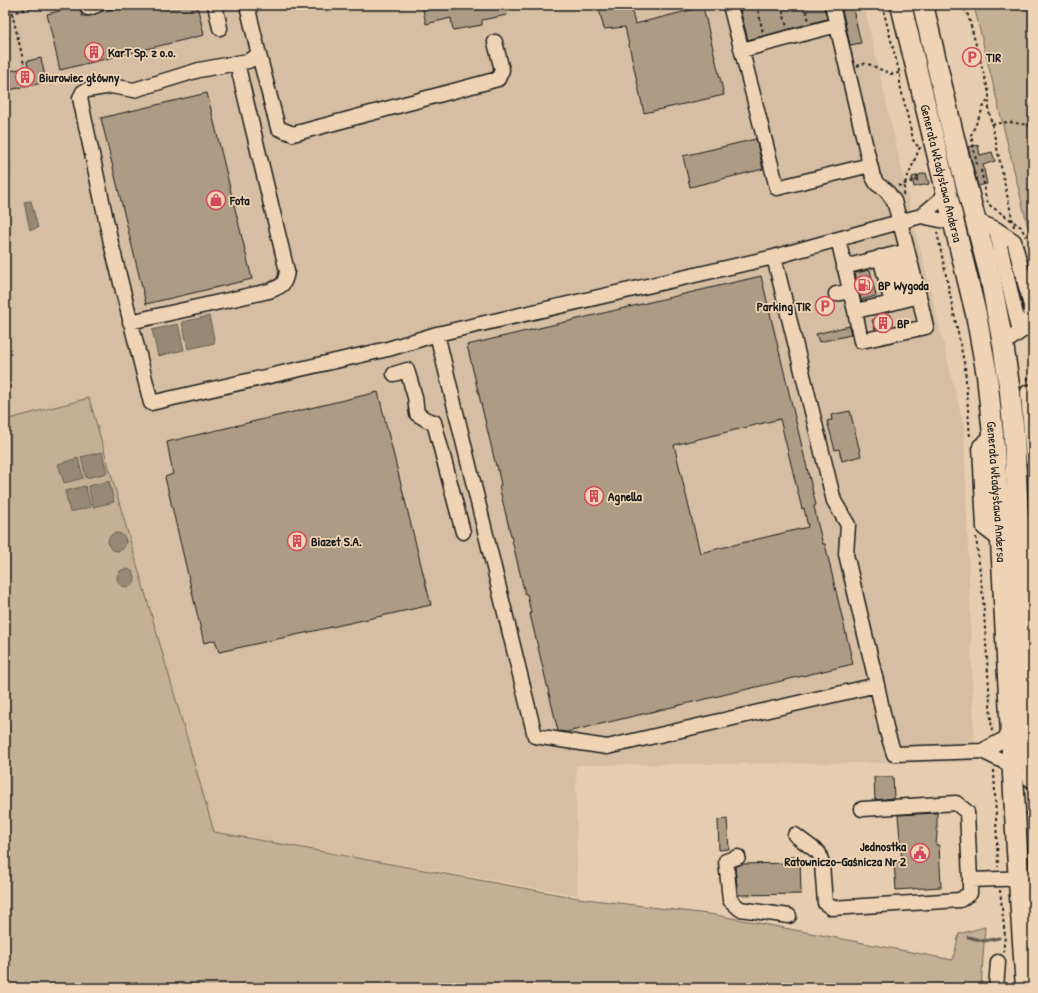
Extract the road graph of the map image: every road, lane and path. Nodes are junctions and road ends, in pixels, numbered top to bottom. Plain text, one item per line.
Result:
1 (33, 5) edge
2 (215, 5) edge
3 (247, 5) edge
4 (730, 5) edge
5 (757, 5) edge
6 (781, 5) edge
7 (805, 5) edge
8 (832, 5) edge
9 (882, 5) edge
10 (901, 5) edge
11 (923, 5) edge
12 (959, 5) edge
13 (12, 13) junction
14 (5, 14) edge
15 (837, 26) junction
16 (220, 28) dead end
17 (812, 32) junction
18 (789, 38) junction
19 (495, 42) dead end
20 (765, 44) junction
21 (742, 50) junction
22 (259, 55) junction
23 (237, 63) junction
24 (25, 68) dead end
25 (847, 68) junction
26 (900, 74) junction
27 (990, 97) junction
28 (992, 124) junction
29 (1033, 126) edge
30 (5, 145) edge
31 (870, 165) junction
32 (977, 165) dead end
33 (5, 170) edge
34 (981, 170) dead end
35 (918, 178) dead end
36 (982, 186) dead end
37 (984, 192) junction
38 (947, 194) junction
39 (921, 216) junction
40 (975, 220) junction
41 (900, 222) junction
42 (954, 223) junction
43 (838, 239) junction
44 (774, 257) junction
45 (844, 267) junction
46 (911, 267) junction
47 (886, 279) junction
48 (919, 296) junction
49 (855, 311) junction
50 (130, 322) junction
51 (437, 334) junction
52 (1004, 344) junction
53 (394, 374) dead end
54 (1028, 392) dead end
55 (1033, 460) edge
56 (1026, 525) edge
57 (463, 532) dead end
58 (878, 685) junction
59 (1012, 735) junction
60 (982, 751) junction
61 (994, 763) dead end
62 (1013, 766) junction
63 (1033, 778) edge
64 (862, 809) dead end
65 (795, 835) dead end
66 (738, 856) dead end
67 (1026, 878) edge
68 (999, 879) junction
69 (970, 880) junction
70 (789, 916) dead end
71 (998, 962) joint
72 (1025, 968) junction
73 (996, 988) edge
74 (1014, 988) edge
75 (1026, 988) edge

1 - 13 path
2 - 16 street
3 - 22 street
4 - 21 street
5 - 20 path
6 - 18 path
7 - 17 path
8 - 15 street
9 - 26 path
10 - 38 highway, Generała Władysława Andersa
11 - 40 highway, Generała Władysława Andersa
12 - 27 path
13 - 14 path
13 - 24 path
15 - 17 street
15 - 25 street
17 - 18 street
18 - 20 street
19 - 22 street
20 - 21 street
21 - 31 street
22 - 23 street
23 - 50 street
23 - 50 street
25 - 26 path
25 - 31 street
26 - 35 path
27 - 28 path
27 - 32 path
28 - 29 path
28 - 37 path
30 - 33 path
31 - 41 street
34 - 37 path
36 - 37 path
38 - 39 street
38 - 42 highway, Generała Władysława Andersa
39 - 41 street
39 - 42 street
40 - 52 highway, Generała Władysława Andersa
40 - 52 street
41 - 43 street
41 - 46 street
42 - 59 highway, Generała Władysława Andersa
43 - 44 street
43 - 45 street
44 - 51 street
44 - 58 street
45 - 47 street
45 - 49 street
46 - 47 street
46 - 47 street
46 - 48 street
47 - 48 street
47 - 49 street
48 - 49 street
50 - 51 street
51 - 58 street
52 - 56 highway, Generała Władysława Andersa
53 - 57 street
54 - 55 street
56 - 63 highway, Generała Władysława Andersa
58 - 60 street
59 - 60 street
59 - 62 highway, Generała Władysława Andersa
60 - 62 street
61 - 68 path
62 - 67 highway, Generała Władysława Andersa
64 - 69 street
65 - 69 street
66 - 70 street
67 - 68 street
67 - 72 highway, Generała Władysława Andersa
68 - 69 street
68 - 71 path
71 - 73 street
72 - 74 highway
72 - 75 highway, Generała Władysława Andersa

